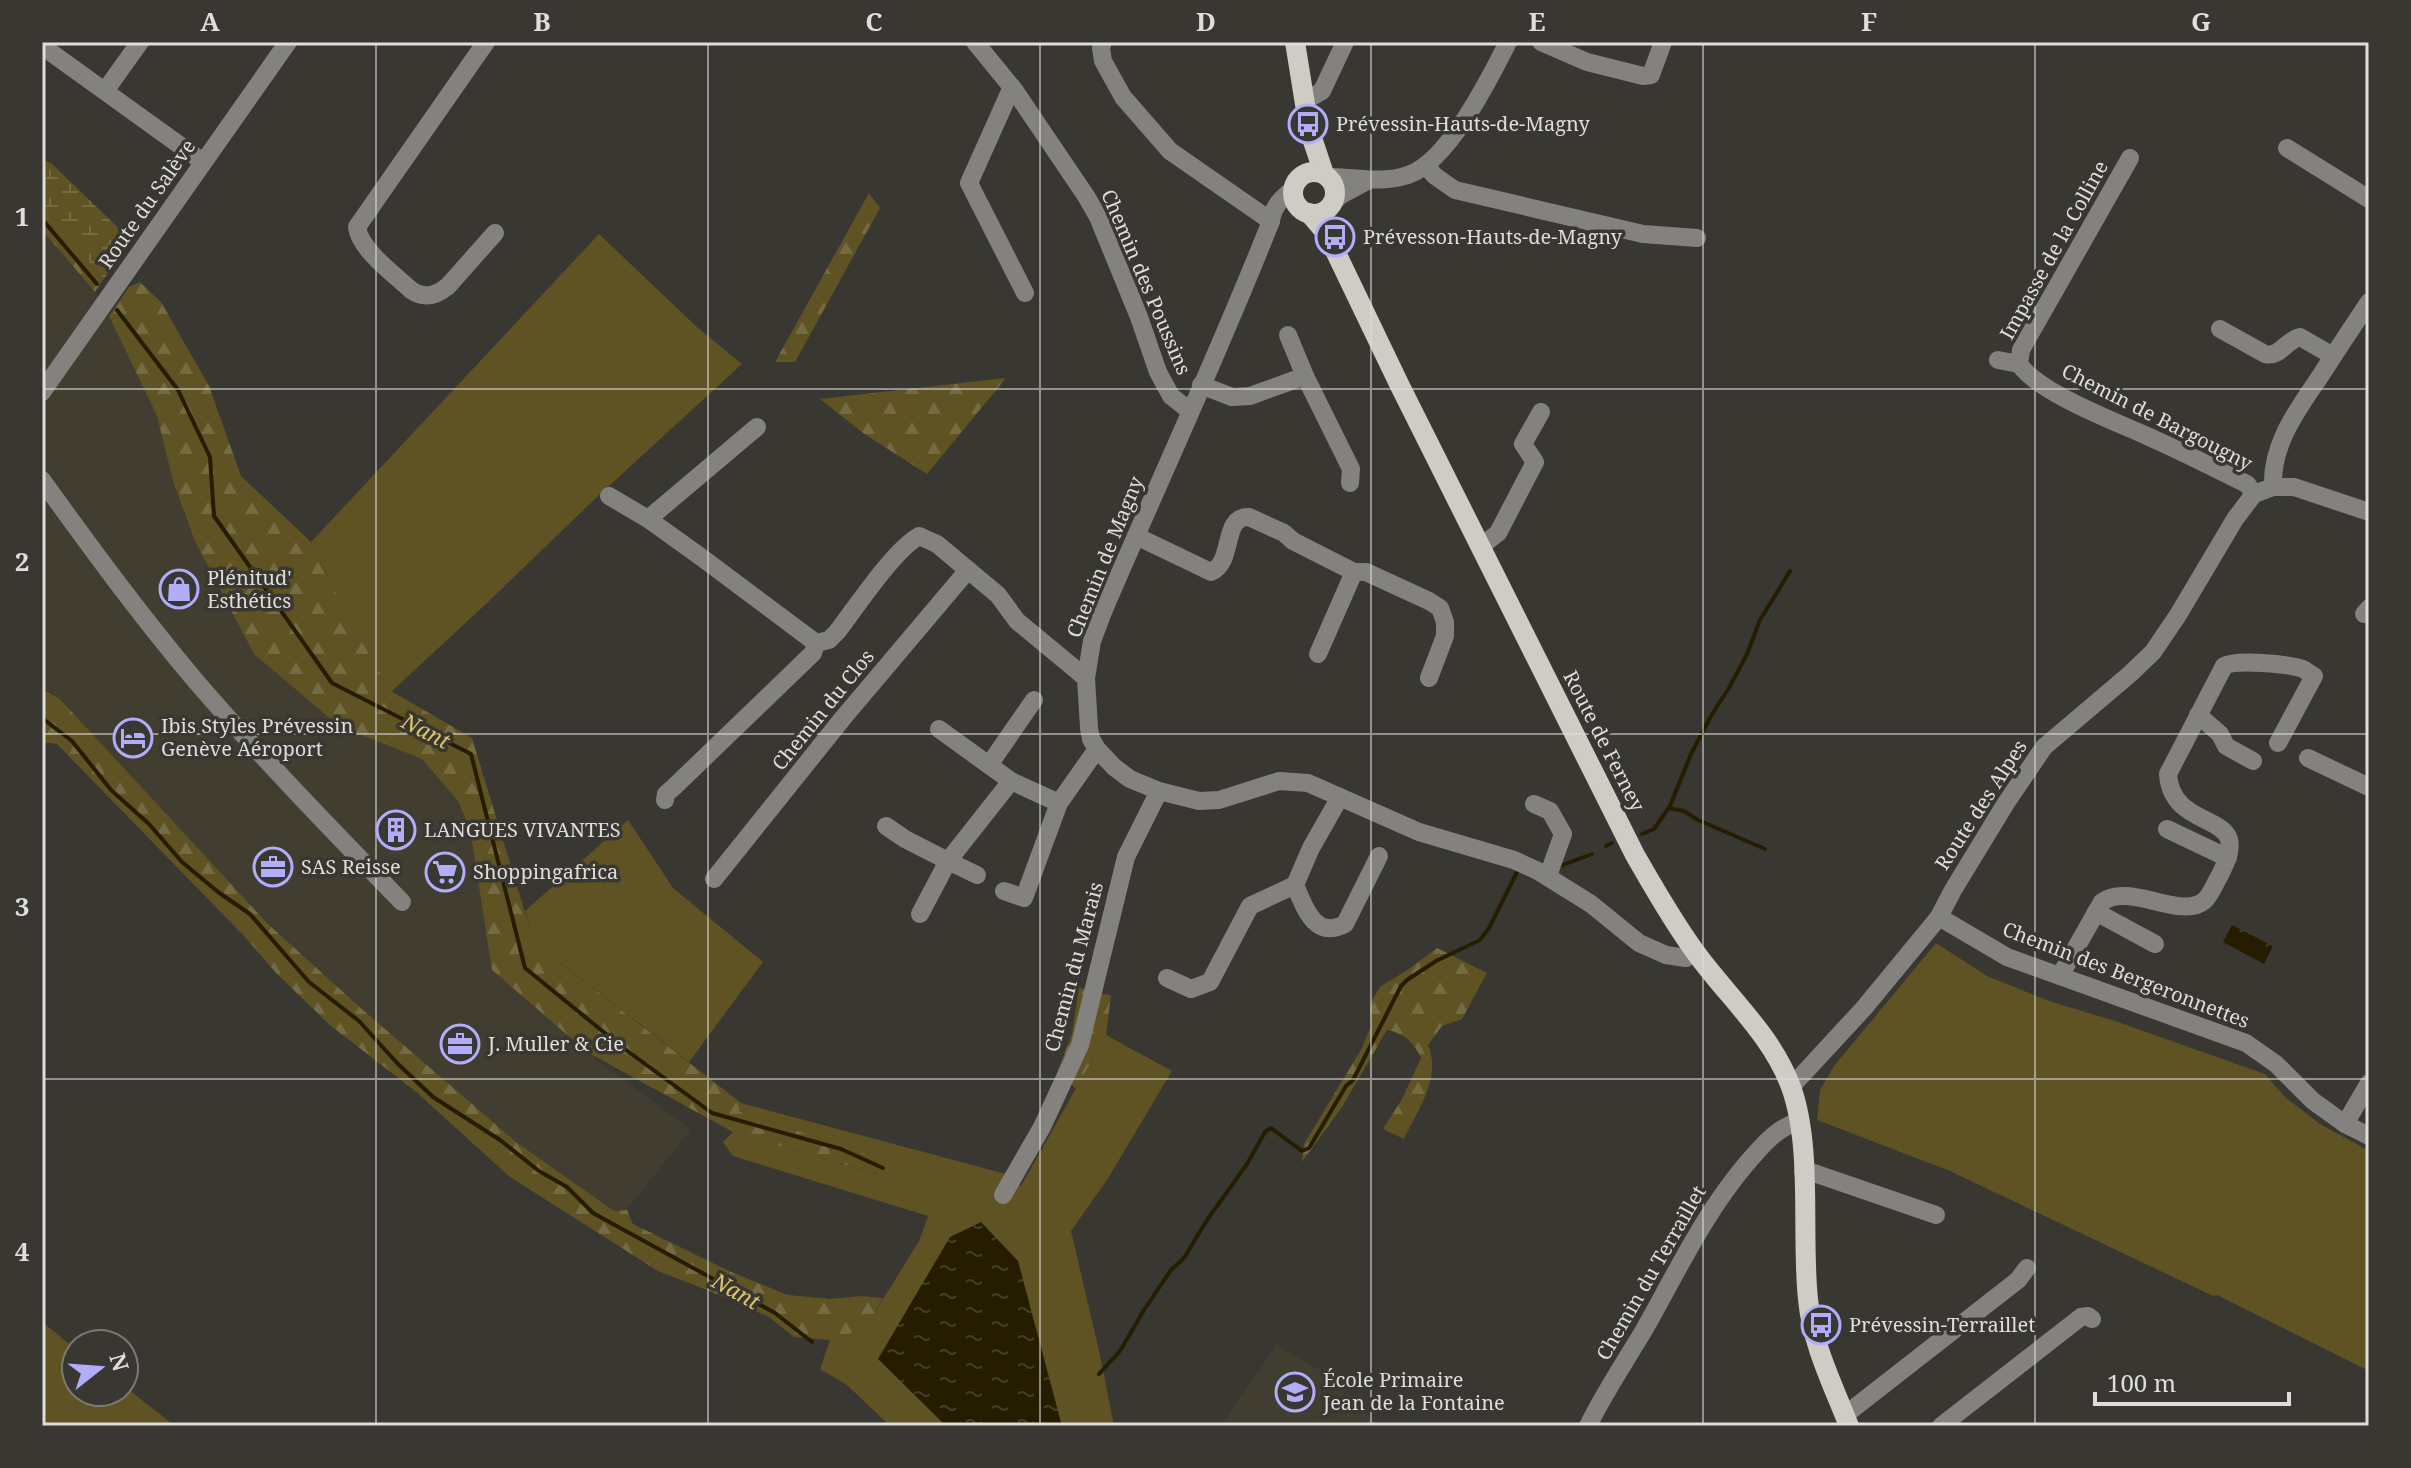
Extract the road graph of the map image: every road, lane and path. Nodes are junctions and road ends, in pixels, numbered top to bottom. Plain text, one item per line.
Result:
1 (140, 42) edge
2 (288, 42) edge
3 (486, 42) edge
4 (975, 42) edge
5 (1295, 42) edge
6 (1345, 42) edge
7 (1508, 42) edge
8 (1541, 42) edge
9 (1663, 42) edge
10 (1098, 44) edge
11 (42, 46) edge
12 (1012, 87) junction
13 (105, 91) junction
14 (1305, 101) junction
15 (1309, 129) junction
16 (2287, 148) dead end
17 (2130, 158) dead end
18 (203, 162) junction
19 (1426, 166) junction
20 (1326, 176) junction
21 (1367, 181) junction
22 (1297, 182) junction
23 (2369, 199) edge
24 (1318, 209) junction
25 (1271, 221) junction
26 (495, 233) dead end
27 (1697, 238) dead end
28 (1025, 293) dead end
29 (2369, 302) edge
30 (2220, 329) dead end
31 (1288, 335) dead end
32 (2333, 356) junction
33 (1998, 360) dead end
34 (2019, 364) junction
35 (1305, 376) junction
36 (1201, 385) junction
37 (42, 392) edge
38 (1190, 411) junction
39 (1541, 412) dead end
40 (757, 427) dead end
41 (42, 480) edge
42 (1350, 483) dead end
43 (2273, 487) junction
44 (2254, 494) junction
45 (609, 496) dead end
46 (2369, 512) edge
47 (648, 519) junction
48 (1136, 536) junction
49 (1480, 547) junction
50 (968, 570) junction
51 (1354, 572) junction
52 (816, 643) junction
53 (1318, 654) dead end
54 (1086, 678) junction
55 (1429, 678) dead end
56 (1034, 700) dead end
57 (2198, 715) junction
58 (939, 729) dead end
59 (2278, 743) dead end
60 (1097, 749) junction
61 (2308, 758) dead end
62 (2253, 761) dead end
63 (989, 765) junction
64 (1011, 781) junction
65 (2369, 787) edge
66 (1159, 791) junction
67 (1340, 797) junction
68 (665, 800) dead end
69 (1059, 803) junction
70 (1534, 804) dead end
71 (886, 826) dead end
72 (2167, 829) dead end
73 (1379, 856) dead end
74 (2228, 858) junction
75 (948, 861) junction
76 (977, 875) dead end
77 (1548, 876) junction
78 (714, 879) dead end
79 (1295, 885) junction
80 (1004, 891) dead end
81 (402, 902) dead end
82 (2096, 912) junction
83 (920, 914) dead end
84 (1939, 917) junction
85 (2155, 944) dead end
86 (1695, 952) junction
87 (2060, 976) junction
88 (1167, 978) dead end
89 (2369, 1083) edge
90 (1791, 1087) junction
91 (1799, 1121) junction
92 (2345, 1124) junction
93 (2369, 1136) edge
94 (1803, 1171) junction
95 (1003, 1195) dead end
96 (1936, 1215) dead end
97 (2027, 1268) dead end
98 (2001, 1304) dead end
99 (2092, 1319) dead end
100 (1847, 1422) edge
101 (1588, 1426) edge
102 (1941, 1426) edge

1 - 13 street
2 - 18 street, Route du Salève
3 - 26 street
4 - 12 street, Chemin des Poussins
5 - 14 main road
6 - 14 street
7 - 19 street
8 - 9 street
10 - 25 street
11 - 13 street
12 - 28 street
12 - 38 street, Chemin des Poussins
13 - 18 street
14 - 15 main road
15 - 20 main road
15 - 22 main road
16 - 23 street
17 - 34 street, Impasse de la Colline
18 - 37 street, Route du Salève
19 - 21 street
19 - 27 street
20 - 21 street
20 - 22 main road
20 - 24 main road
21 - 24 street
22 - 24 main road
22 - 25 street, Chemin de Magny
24 - 25 street
24 - 49 main road, Route de Ferney
25 - 36 street, Chemin de Magny
29 - 32 street
30 - 32 street
31 - 35 street
32 - 43 street
33 - 34 street, Chemin de Bargougny
34 - 44 street, Chemin de Bargougny
35 - 36 street
35 - 42 street
36 - 38 street, Chemin de Magny
38 - 48 street, Chemin de Magny
39 - 49 street
40 - 47 street
41 - 81 street
43 - 44 street
43 - 46 street
44 - 84 street, Route des Alpes
45 - 47 street
47 - 52 street
48 - 51 street
48 - 54 street, Chemin de Magny
49 - 86 main road, Route de Ferney
50 - 52 street, Chemin du Clos
50 - 54 street, Chemin du Clos
50 - 78 street, Chemin du Clos
51 - 53 street
51 - 55 street
52 - 68 street, Chemin du Clos
54 - 60 street, Chemin de Magny
56 - 63 street
57 - 59 street
57 - 62 street
57 - 74 street
58 - 63 street
60 - 66 street
60 - 69 street
61 - 65 street
63 - 64 street
64 - 69 street
64 - 75 street
66 - 67 street
66 - 95 street, Chemin du Marais
67 - 77 street
67 - 79 street
69 - 80 street
70 - 77 street
71 - 75 street
72 - 74 street
73 - 79 street
74 - 82 street
75 - 76 street
75 - 83 street
77 - 86 street
79 - 88 street
82 - 85 street
82 - 87 street
84 - 87 street, Chemin des Bergeronnettes
84 - 90 street, Route des Alpes
86 - 90 main road, Route de Ferney
87 - 92 street, Chemin des Bergeronnettes
89 - 92 street
90 - 91 main road, Route de Ferney
91 - 94 main road, Route de Ferney
91 - 101 street, Chemin du Terraillet
92 - 93 street, Chemin des Bergeronnettes
94 - 96 street
94 - 100 main road, Route de Ferney
97 - 100 street
98 - 100 street
99 - 102 street

